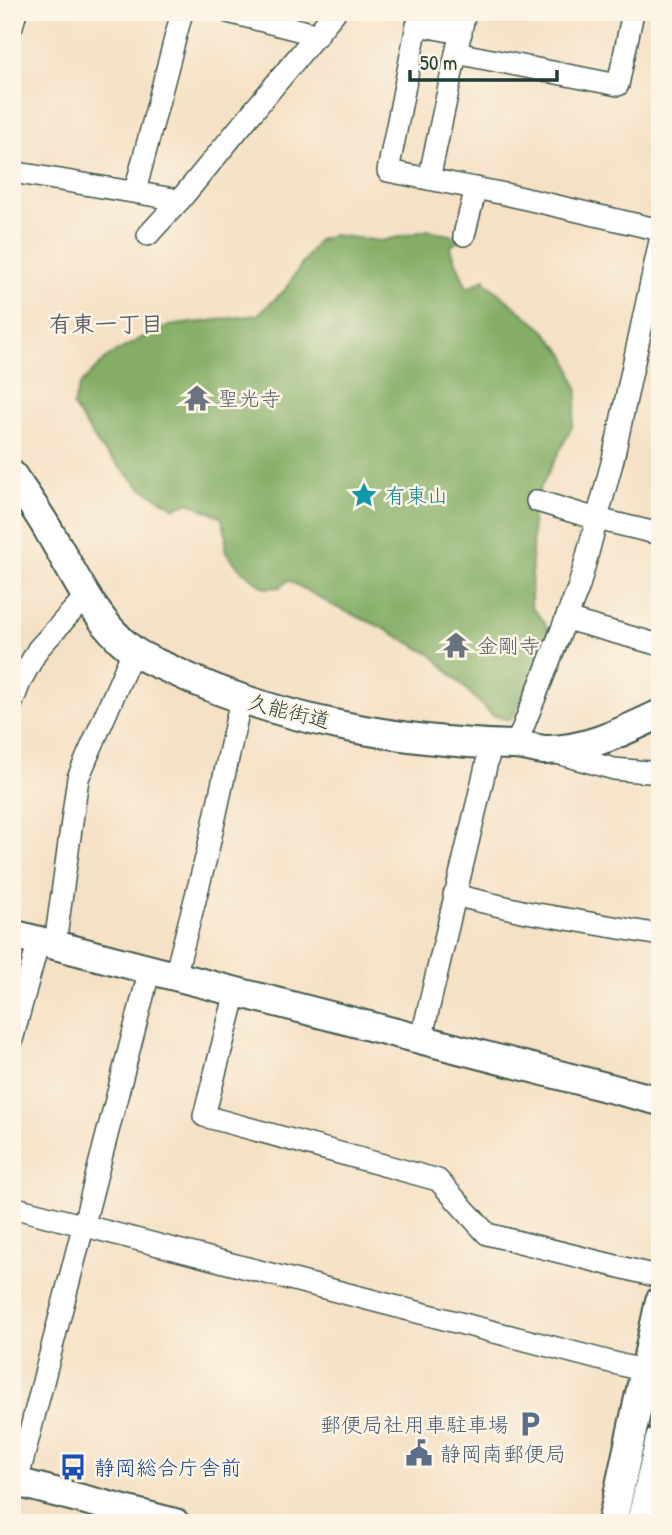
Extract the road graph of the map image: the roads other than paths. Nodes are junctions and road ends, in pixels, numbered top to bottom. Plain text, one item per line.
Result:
1 (16, 12) edge
2 (182, 12) edge
3 (228, 12) edge
4 (335, 12) edge
5 (633, 12) edge
6 (12, 26) edge
7 (461, 33) edge
8 (318, 35) junction
9 (12, 172) edge
10 (429, 179) junction
11 (476, 188) junction
12 (135, 191) junction
13 (180, 200) junction
14 (660, 230) edge
15 (148, 235) dead end
16 (464, 235) dead end
17 (660, 241) edge
18 (12, 475) edge
19 (537, 501) dead end
20 (597, 519) junction
21 (660, 534) edge
22 (86, 596) junction
23 (566, 619) junction
24 (660, 645) edge
25 (133, 651) junction
26 (241, 699) junction
27 (12, 703) edge
28 (660, 714) edge
29 (504, 745) junction
30 (544, 750) junction
31 (660, 773) edge
32 (454, 895) junction
33 (660, 935) edge
34 (35, 939) edge
35 (162, 973) junction
36 (236, 992) junction
37 (12, 1040) edge
38 (421, 1040) junction
39 (660, 1101) edge
40 (12, 1208) edge
41 (84, 1227) junction
42 (660, 1277) edge
43 (660, 1301) edge
44 (650, 1367) edge
45 (660, 1439) edge
46 (15, 1482) edge
47 (173, 1522) edge
48 (612, 1523) edge
49 (641, 1523) edge

1 - 6 street
2 - 12 street
3 - 8 street
4 - 8 street
5 - 7 street
7 - 10 street
7 - 10 street
8 - 13 street
9 - 12 street
10 - 11 street
11 - 14 street
11 - 16 street
12 - 13 street
13 - 15 street
17 - 20 street
18 - 22 street, 久能街道
19 - 20 street
20 - 21 street
20 - 23 street
22 - 25 street, 久能街道
22 - 27 street
23 - 24 street
23 - 29 street
25 - 26 street, 久能街道
25 - 34 street
26 - 29 street, 久能街道
26 - 35 street
28 - 30 street, 久能街道
29 - 30 street, 久能街道
29 - 32 street
30 - 31 street
32 - 33 street
32 - 38 street
34 - 35 street
34 - 37 street
35 - 36 street
35 - 41 street
36 - 38 street
36 - 42 street
38 - 39 street
40 - 41 street
41 - 44 street
41 - 46 street
43 - 44 street
44 - 48 street
45 - 49 street
46 - 47 street

